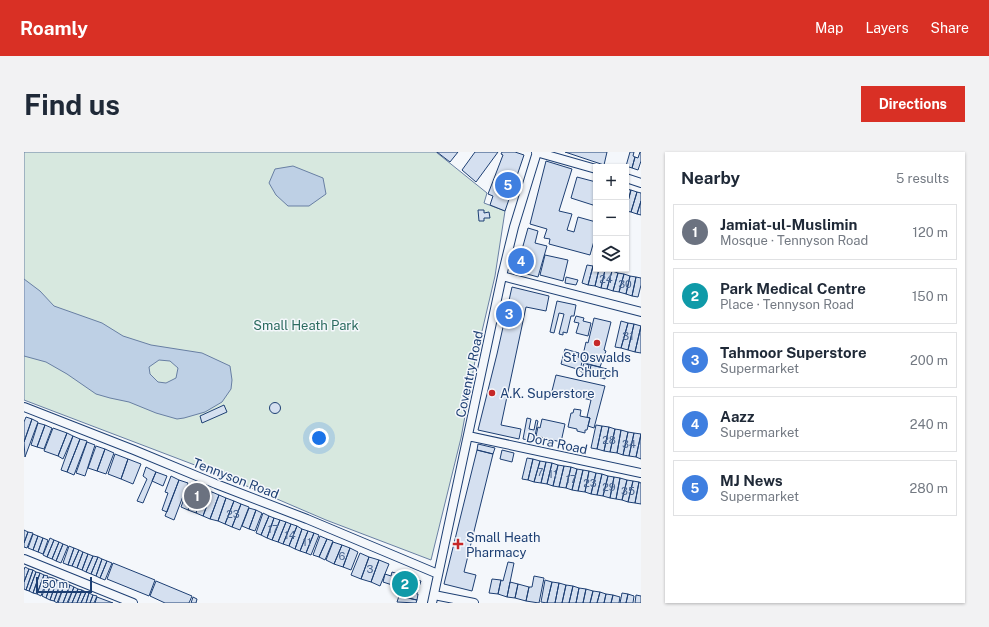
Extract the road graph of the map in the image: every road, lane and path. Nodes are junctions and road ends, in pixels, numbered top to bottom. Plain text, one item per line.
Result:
1 (536, 152) edge
2 (593, 168) edge
3 (629, 179) edge
4 (641, 182) edge
5 (502, 276) junction
6 (641, 312) edge
7 (24, 407) edge
8 (468, 436) junction
9 (641, 473) edge
10 (24, 559) edge
11 (438, 574) junction
12 (433, 599) edge
13 (133, 603) edge
14 (474, 603) edge

1 - 2 street
1 - 5 street, Coventry Road
3 - 4 street
5 - 6 street
5 - 8 street, Coventry Road
7 - 11 street, Tennyson Road
8 - 9 street, Dora Road
8 - 11 street, Coventry Road
10 - 13 street
11 - 12 street, Coventry Road
12 - 14 street

